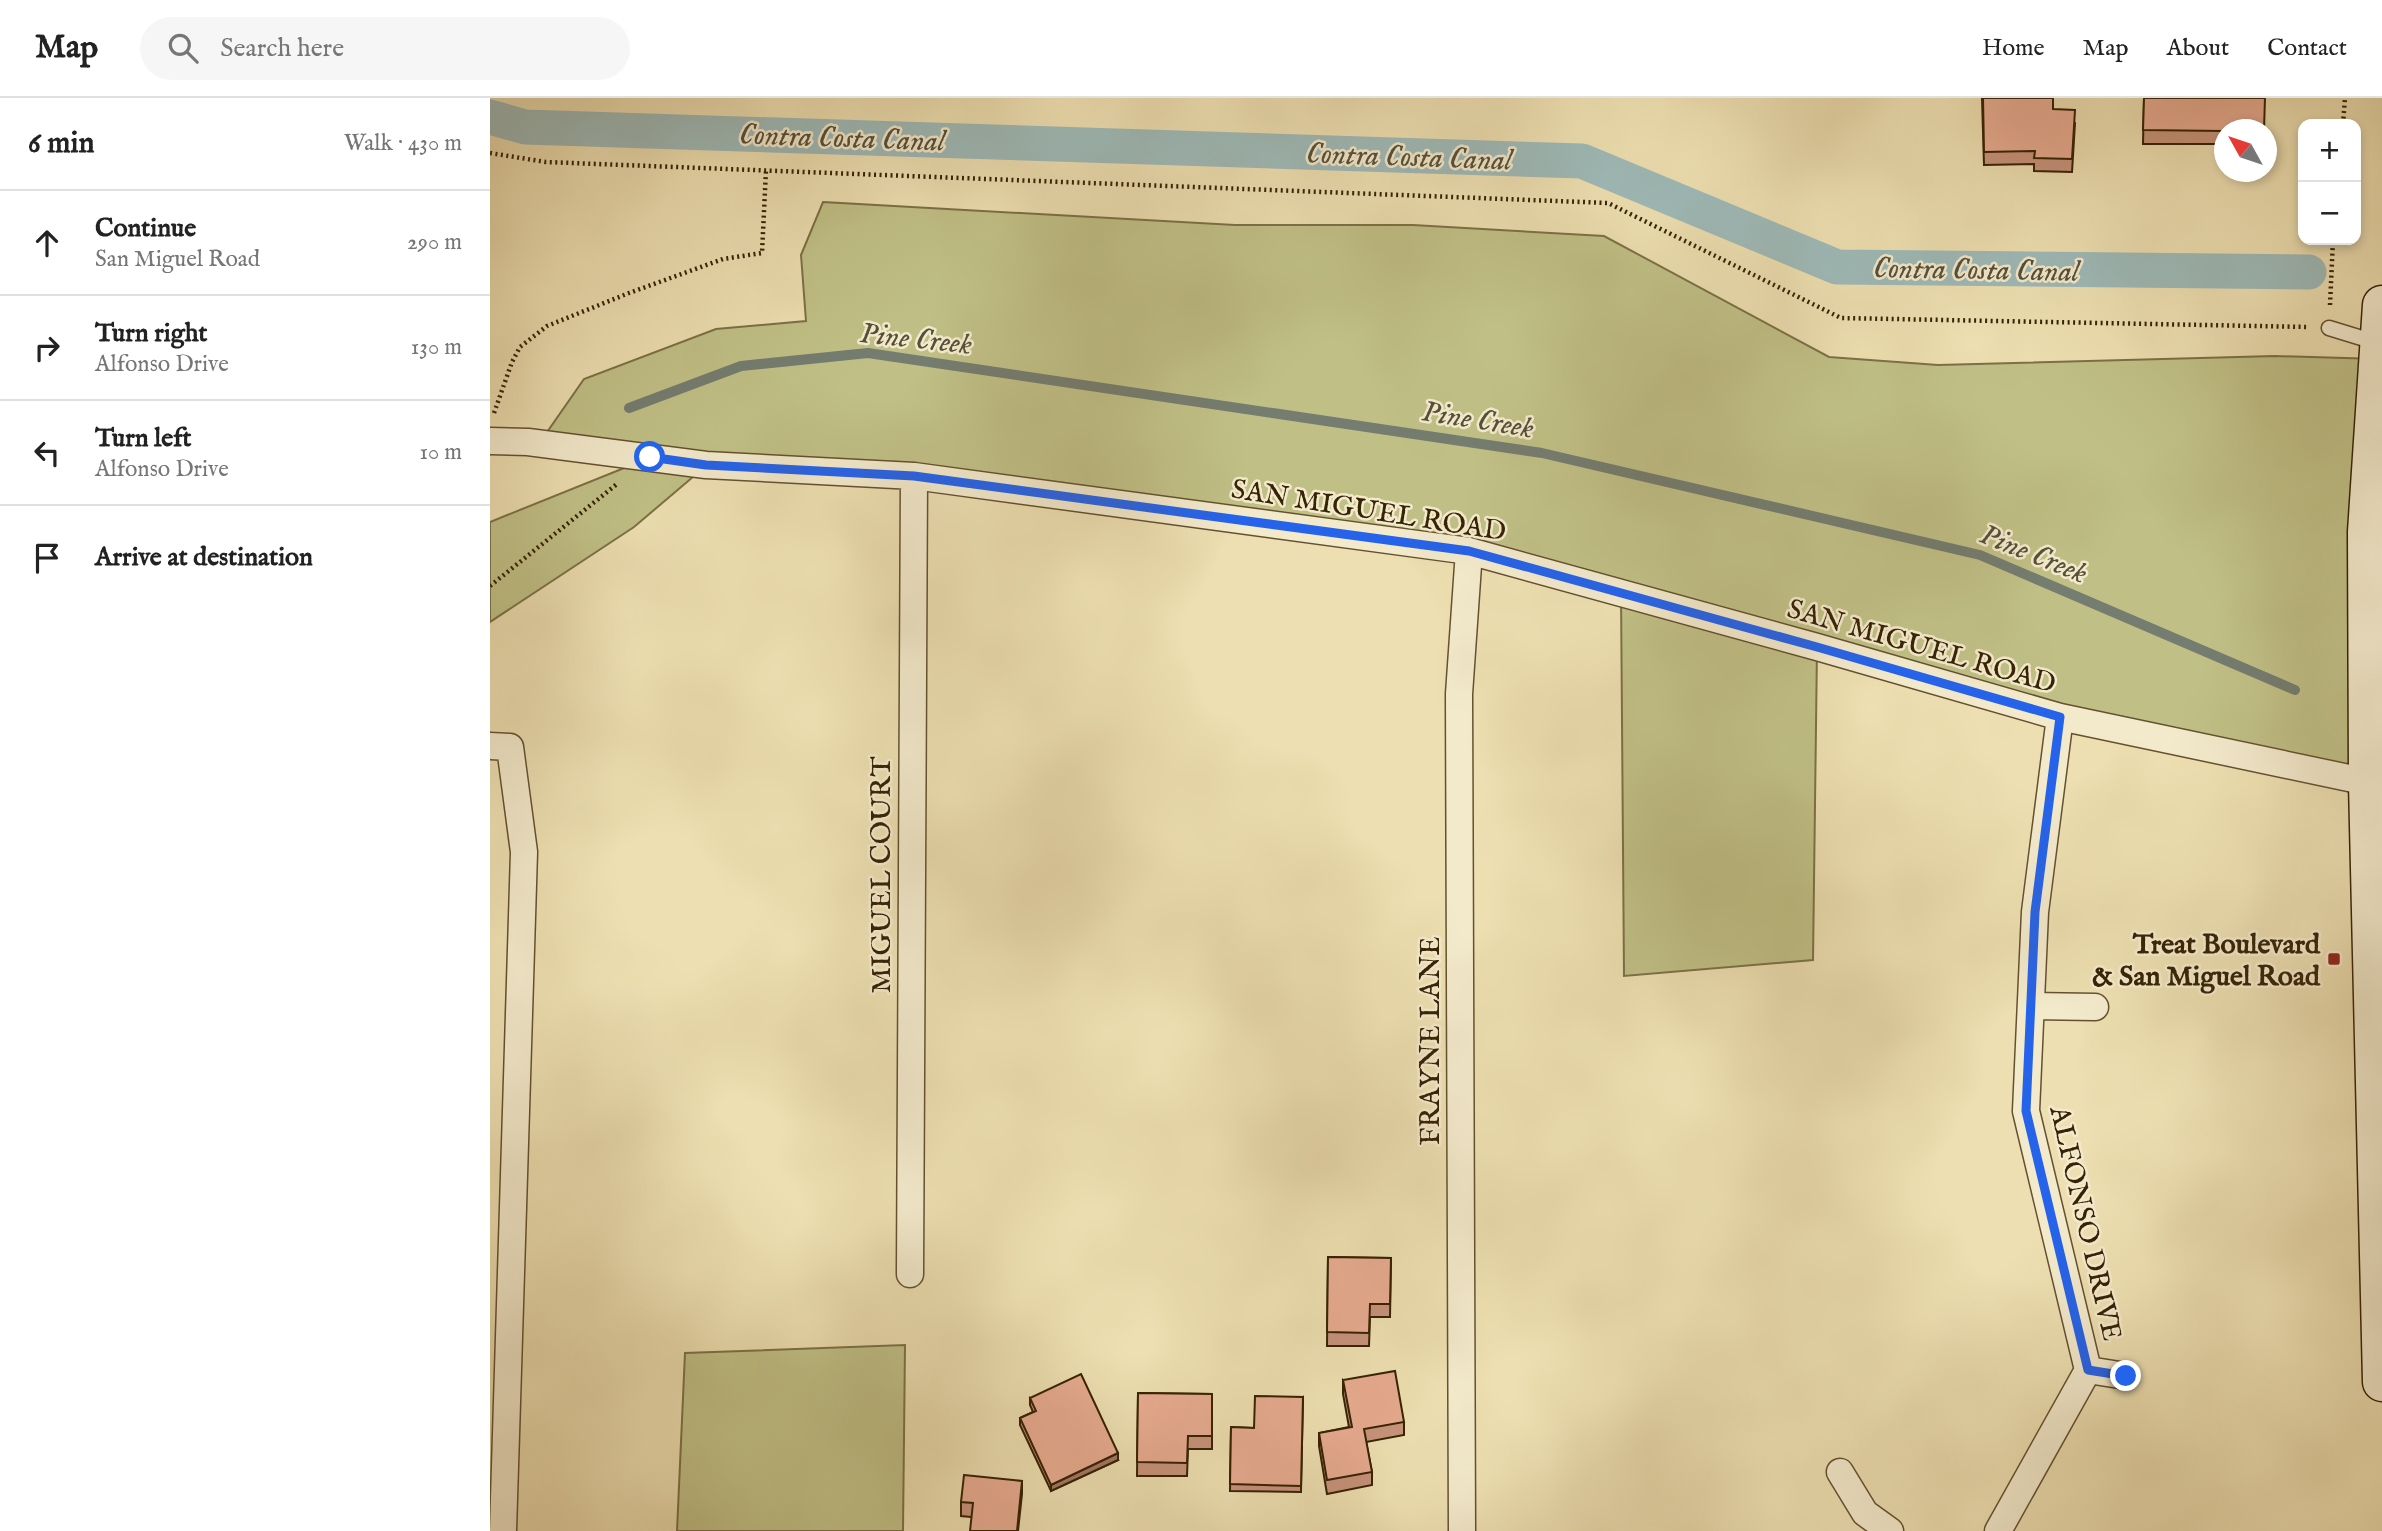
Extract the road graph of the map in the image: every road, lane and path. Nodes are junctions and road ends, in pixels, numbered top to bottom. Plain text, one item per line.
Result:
1 (2345, 98) edge
2 (2343, 119) edge
3 (490, 153) edge
4 (766, 170) junction
5 (2333, 245) edge
6 (2382, 305) edge
7 (2329, 328) junction
8 (2380, 343) edge
9 (491, 441) edge
10 (650, 457) junction
11 (914, 476) junction
12 (1469, 551) junction
13 (490, 586) edge
14 (2060, 717) junction
15 (500, 747) edge
16 (2375, 784) edge
17 (2031, 1006) junction
18 (2095, 1007) dead end
19 (910, 1274) dead end
20 (2088, 1370) junction
21 (2126, 1376) dead end
22 (2382, 1382) edge
23 (1840, 1472) dead end
24 (503, 1531) edge
25 (1462, 1531) edge
26 (1890, 1531) edge
27 (1998, 1531) edge

1 - 2 path
3 - 4 path
4 - 7 path
4 - 9 path
5 - 7 path
6 - 8 main road
7 - 8 lane
8 - 16 main road
9 - 10 street, SAN MIGUEL ROAD
10 - 11 street, SAN MIGUEL ROAD
10 - 13 path
11 - 12 street, SAN MIGUEL ROAD
11 - 19 street, MIGUEL COURT
12 - 14 street, SAN MIGUEL ROAD
12 - 25 street, FRAYNE LANE
14 - 16 street, SAN MIGUEL ROAD
14 - 17 street, ALFONSO DRIVE
15 - 24 street
16 - 22 main road
17 - 18 street
17 - 20 street, ALFONSO DRIVE
20 - 21 street, ALFONSO DRIVE
20 - 27 street, ALFONSO DRIVE
23 - 26 street

